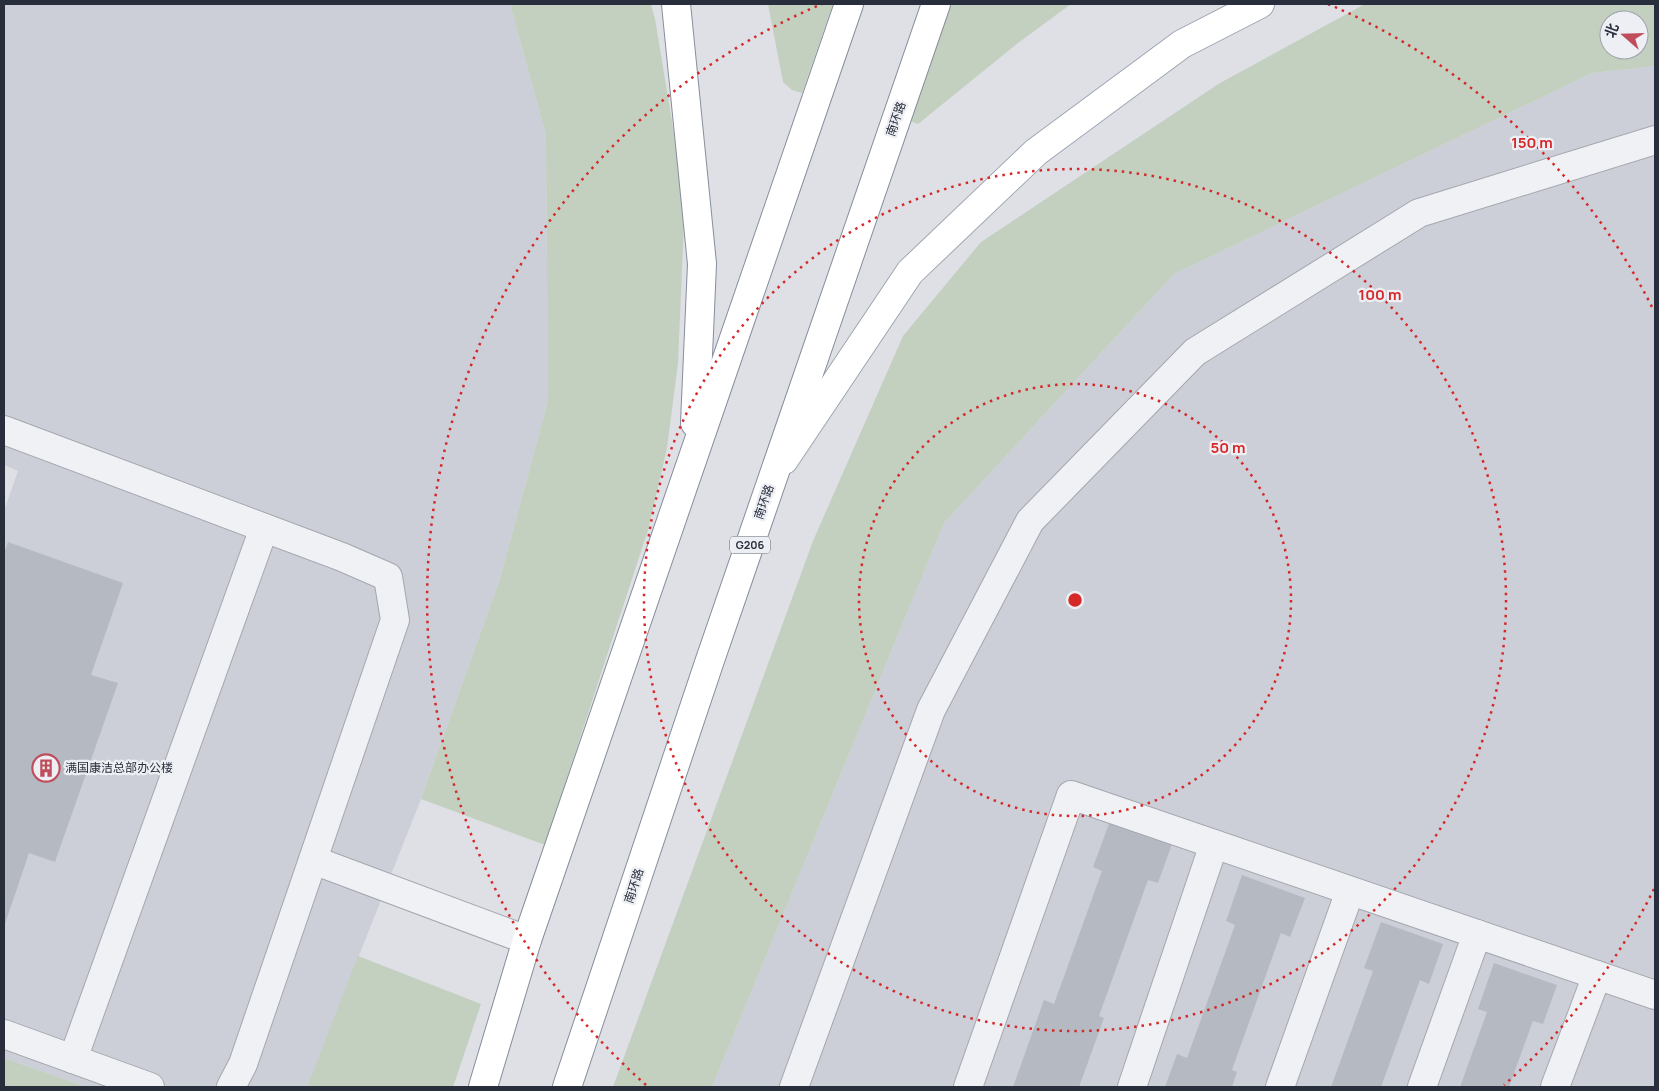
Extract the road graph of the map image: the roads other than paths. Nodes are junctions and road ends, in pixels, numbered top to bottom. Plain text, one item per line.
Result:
1 (676, 4) edge
2 (848, 4) edge
3 (936, 4) edge
4 (1260, 4) edge
5 (1655, 140) edge
6 (4, 430) edge
7 (694, 455) junction
8 (773, 476) junction
9 (264, 528) junction
10 (1214, 844) junction
11 (313, 860) junction
12 (1350, 891) junction
13 (1477, 934) junction
14 (527, 940) junction
15 (1597, 975) junction
16 (1655, 995) edge
17 (4, 1034) edge
18 (73, 1059) junction
19 (150, 1087) edge
20 (231, 1087) edge
21 (483, 1087) edge
22 (567, 1087) edge
23 (794, 1087) edge
24 (968, 1087) edge
25 (1132, 1087) edge
26 (1280, 1087) edge
27 (1422, 1087) edge
28 (1555, 1087) edge

1 - 7 main road
2 - 7 main road
3 - 8 main road, 南环路 / G206
4 - 8 main road
5 - 23 street
6 - 9 street
7 - 14 main road
8 - 22 main road, 南环路 / G206
9 - 11 street
9 - 18 street
10 - 12 street
10 - 24 street
10 - 25 street
11 - 14 street
11 - 20 street
12 - 13 street
12 - 26 street
13 - 15 street
13 - 27 street
14 - 21 main road
15 - 16 street
15 - 28 street
17 - 18 street
18 - 19 street

